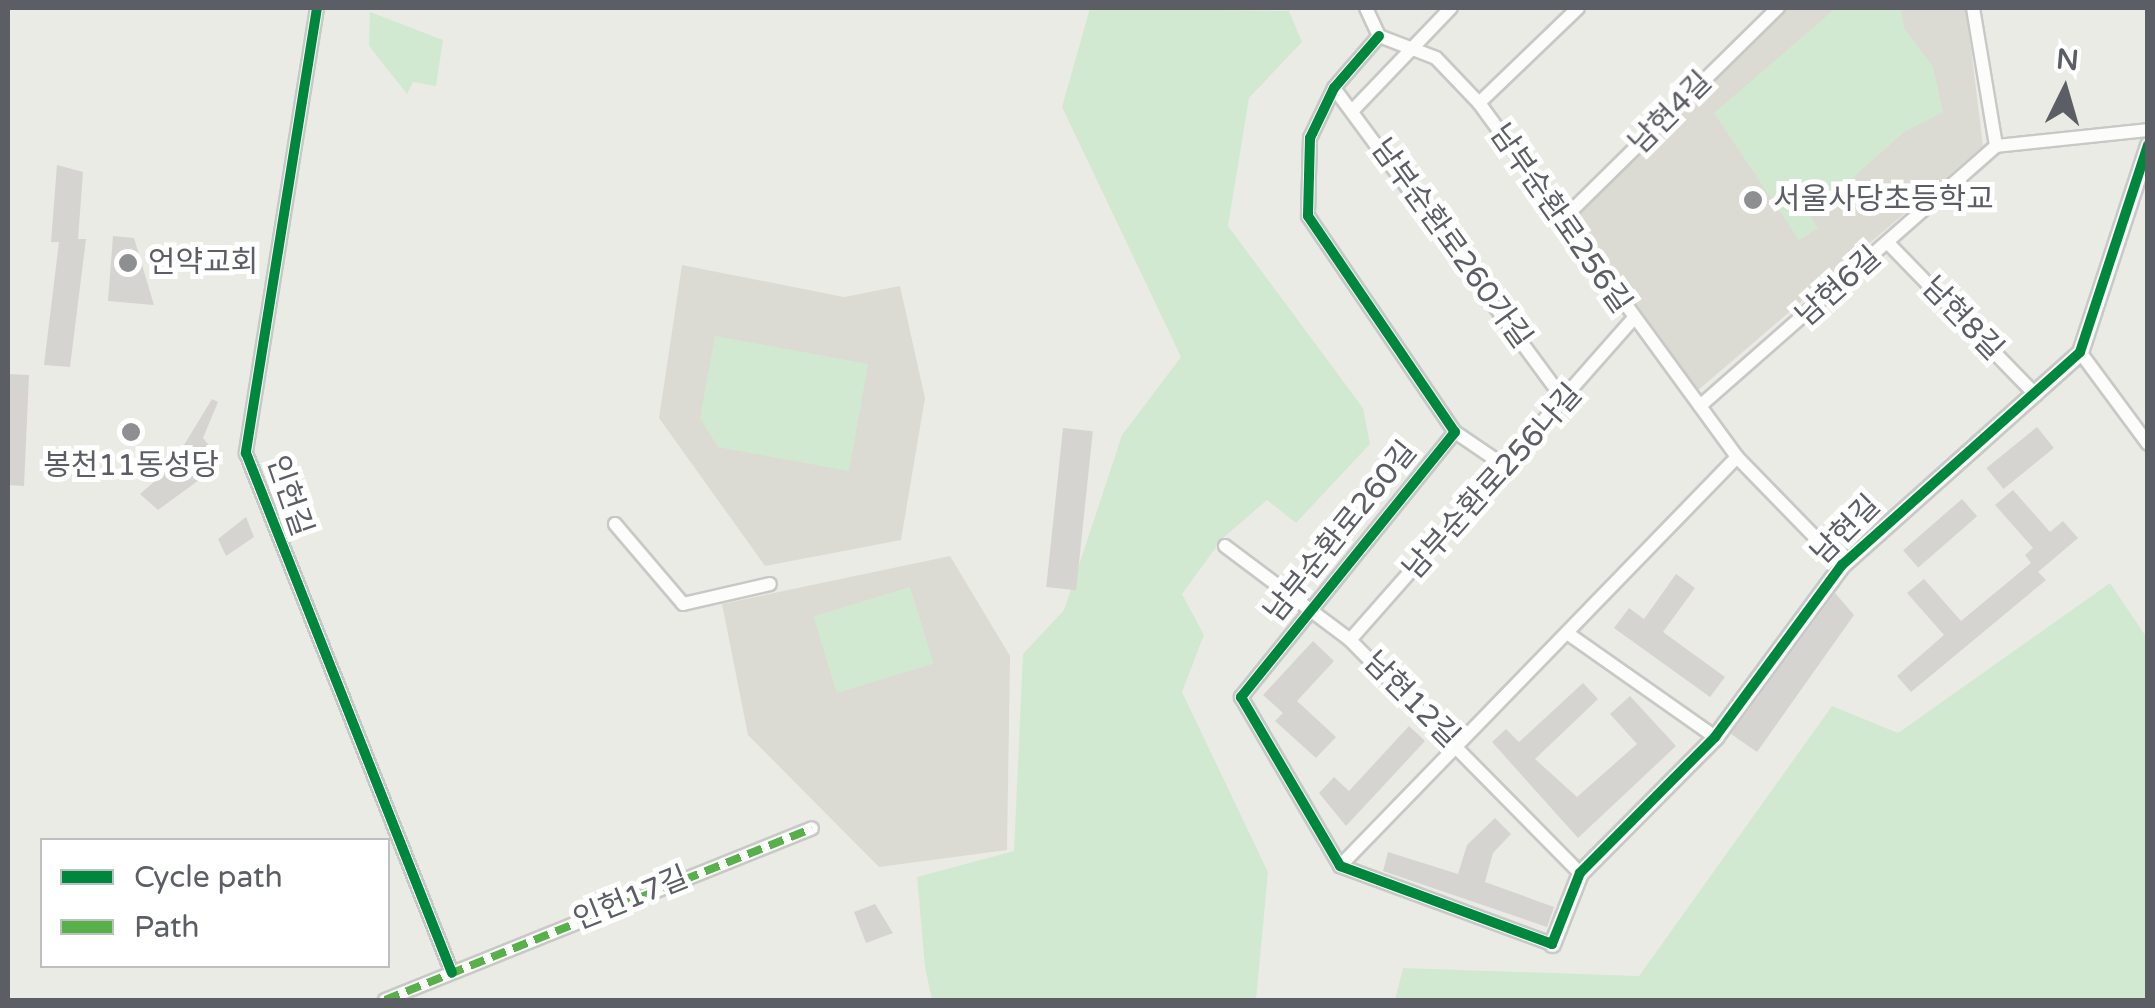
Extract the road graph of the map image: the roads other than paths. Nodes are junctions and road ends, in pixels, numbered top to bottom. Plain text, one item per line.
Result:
1 (317, 8) edge
2 (1366, 8) edge
3 (1451, 8) edge
4 (1578, 8) edge
5 (1778, 8) edge
6 (1973, 8) edge
7 (1379, 36) junction
8 (1414, 44) junction
9 (1334, 88) junction
10 (1479, 103) junction
11 (1354, 109) junction
12 (2148, 130) edge
13 (2148, 145) edge
14 (1996, 146) junction
15 (1564, 218) junction
16 (1888, 243) junction
17 (1631, 320) junction
18 (2080, 352) junction
19 (2036, 396) junction
20 (1566, 403) junction
21 (1700, 406) junction
22 (1455, 432) junction
23 (2148, 444) edge
24 (1737, 456) junction
25 (1508, 468) junction
26 (615, 524) dead end
27 (1225, 546) dead end
28 (1842, 565) junction
29 (770, 584) dead end
30 (1306, 608) junction
31 (1570, 635) junction
32 (1350, 640) junction
33 (1715, 737) junction
34 (1458, 746) junction
35 (812, 828) dead end
36 (1340, 866) junction
37 (1580, 873) junction
38 (1552, 944) joint
39 (452, 974) junction
40 (385, 1000) edge

1 - 39 street, 인헌길
2 - 7 street
3 - 8 street
4 - 10 street
5 - 15 street, 남현4길
6 - 14 street
7 - 8 street, 남부순환로256길
7 - 9 street, 남부순환로260길
8 - 10 street, 남부순환로256길
8 - 11 street
9 - 11 street, 남부순환로260가길
9 - 22 street, 남부순환로260길
10 - 15 street, 남부순환로256길
11 - 20 street, 남부순환로260가길
12 - 14 street
13 - 18 street, 남현길
14 - 16 street, 남현6길
15 - 17 street, 남부순환로256길
16 - 19 street, 남현8길
16 - 21 street, 남현6길
17 - 20 street, 남부순환로256나길
17 - 21 street, 남부순환로256길
18 - 19 street, 남현길
18 - 23 street
19 - 28 street, 남현길
20 - 25 street, 남부순환로256나길
21 - 24 street, 남부순환로256길
22 - 25 street, 남부순환로260길
22 - 30 street, 남부순환로260길
24 - 28 street, 남부순환로256길
24 - 31 street
25 - 32 street, 남부순환로256나길
26 - 29 street
27 - 30 street, 남현12길
28 - 33 street, 남현길
30 - 32 street, 남현12길
30 - 36 street, 남부순환로260길
31 - 33 street
31 - 34 street
32 - 34 street, 남현12길
33 - 37 street, 남현길
34 - 36 street
34 - 37 street, 남현12길
35 - 39 street, 인헌17길
36 - 38 street
37 - 38 street, 남현길
39 - 40 street, 인헌17길

